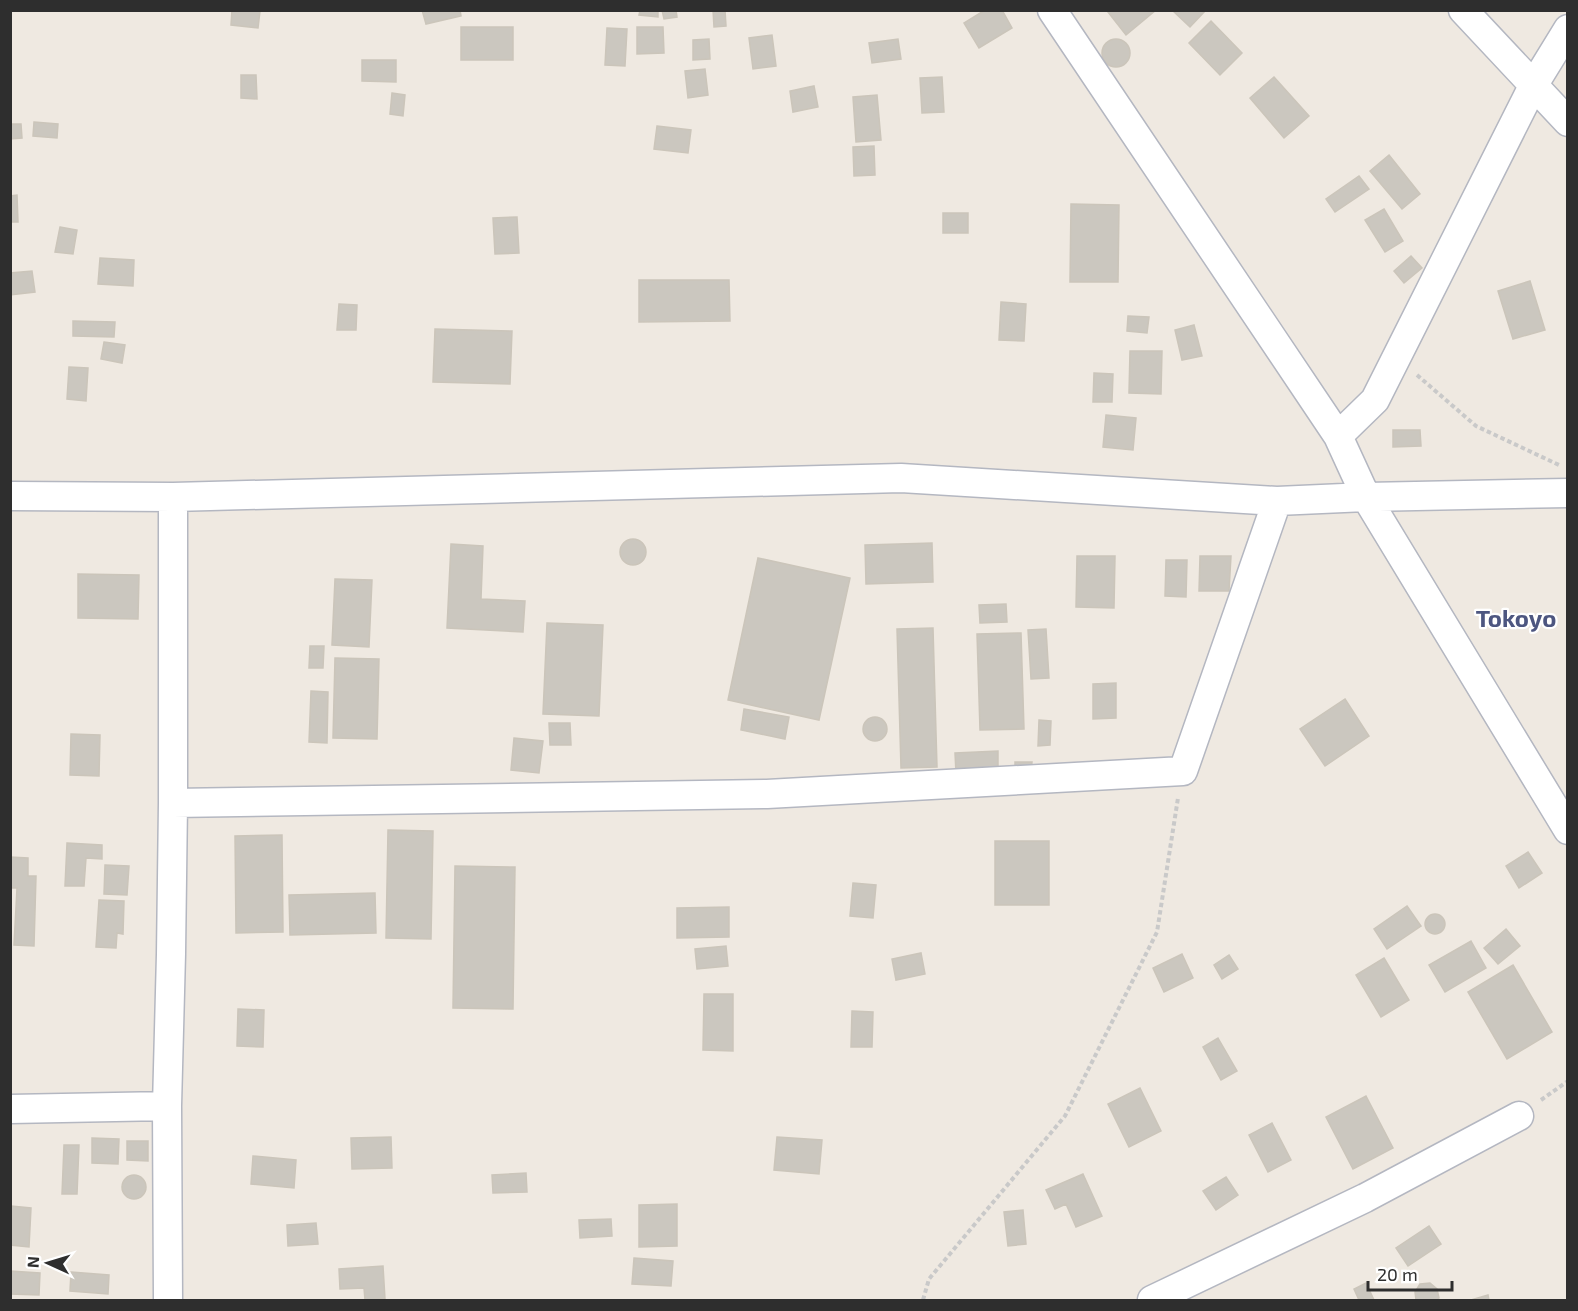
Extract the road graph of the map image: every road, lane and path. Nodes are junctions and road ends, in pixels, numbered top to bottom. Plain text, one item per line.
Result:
1 (1052, 10) edge
2 (1463, 10) edge
3 (1568, 29) edge
4 (1533, 86) junction
5 (1568, 122) edge
6 (1397, 358) junction
7 (1338, 436) junction
8 (1568, 469) edge
9 (1568, 493) edge
10 (10, 496) edge
11 (1366, 496) junction
12 (173, 497) junction
13 (1277, 501) junction
14 (1183, 771) junction
15 (173, 803) junction
16 (1568, 830) edge
17 (166, 1106) junction
18 (10, 1109) edge
19 (1519, 1116) dead end
20 (168, 1300) edge
21 (924, 1300) edge
22 (1152, 1300) edge

1 - 7 street
2 - 4 street
3 - 4 street
4 - 5 street
4 - 6 street
6 - 7 street
6 - 8 path
7 - 11 street
9 - 11 street
10 - 12 street
11 - 13 street
11 - 16 street
12 - 13 street
12 - 15 street
13 - 14 street
14 - 15 street
14 - 21 path
15 - 17 street
17 - 18 street
17 - 20 street
19 - 22 street

